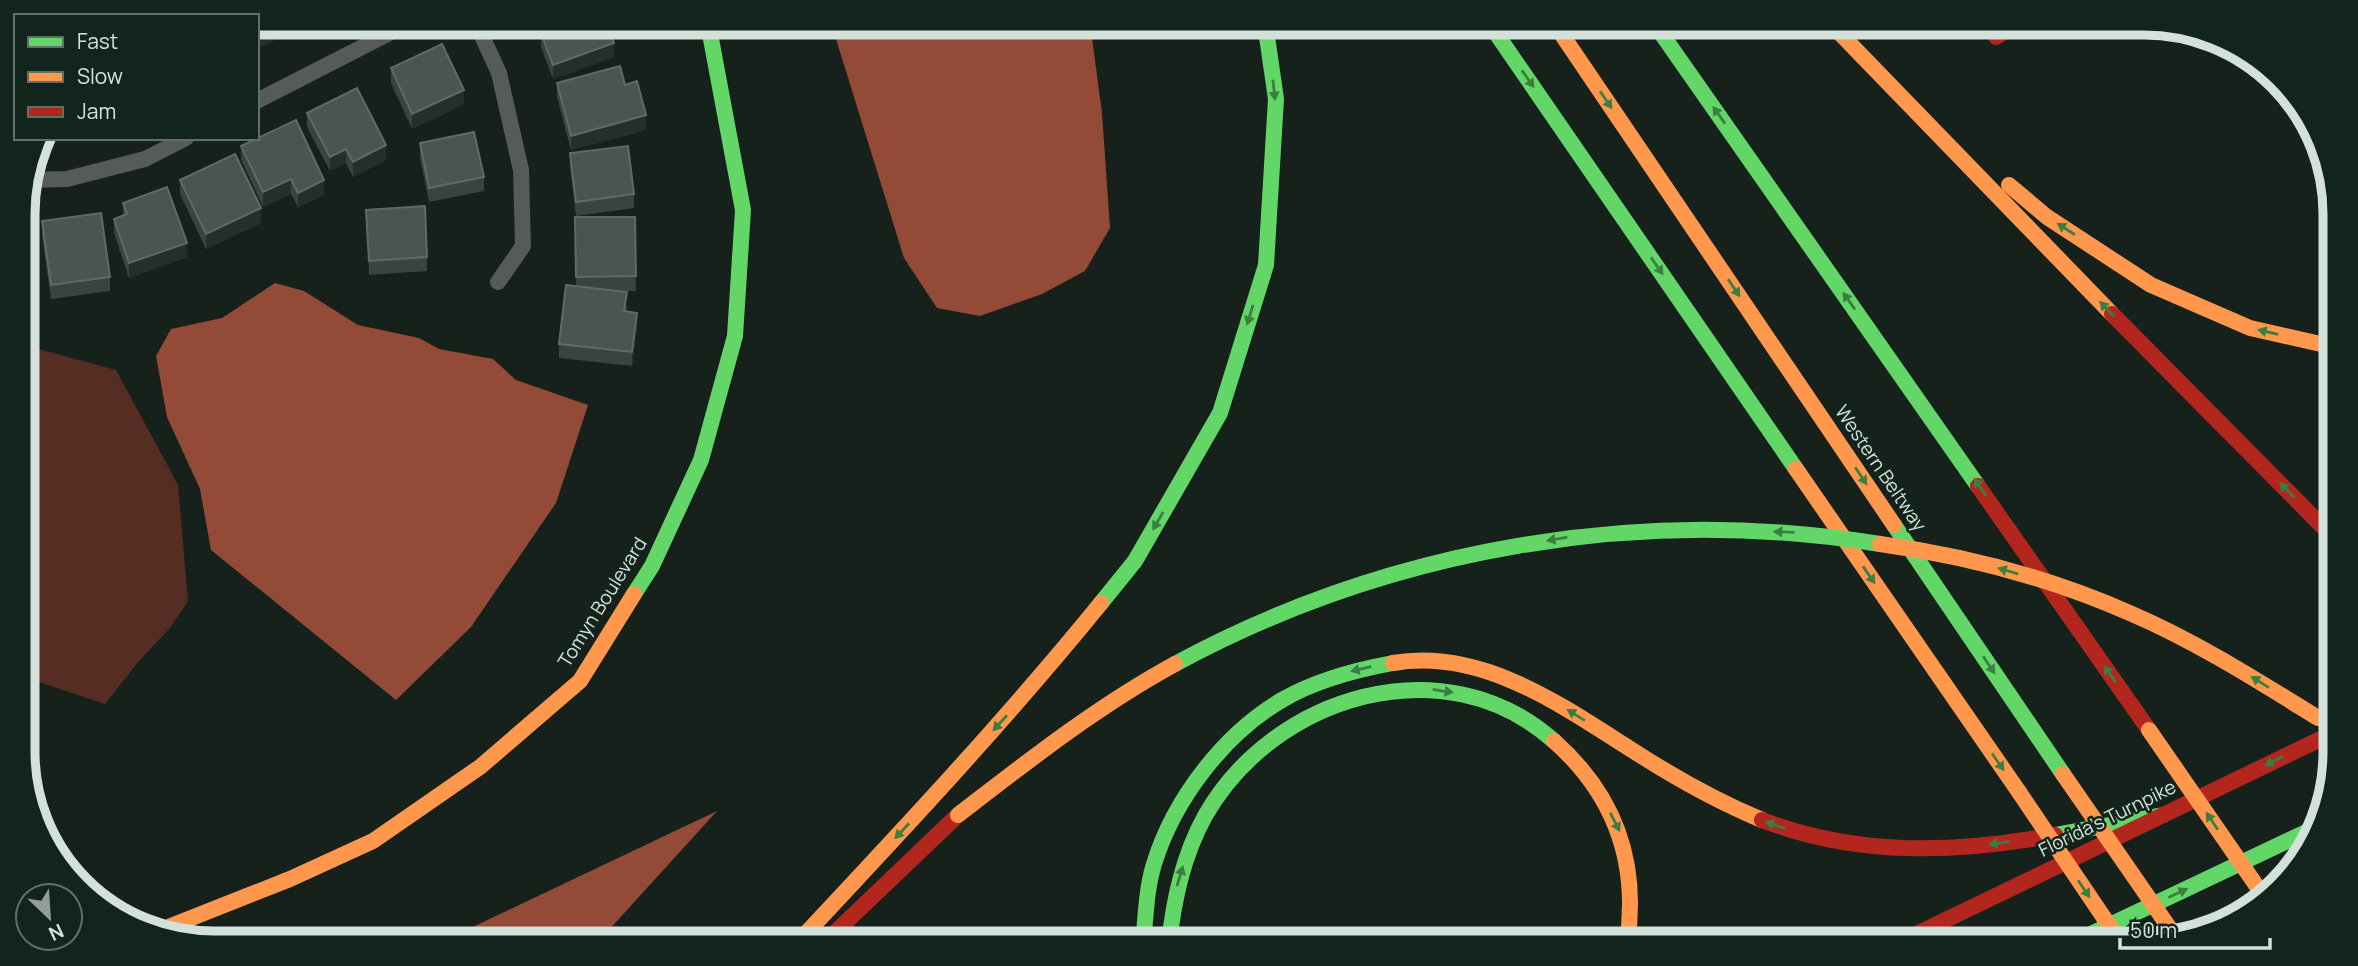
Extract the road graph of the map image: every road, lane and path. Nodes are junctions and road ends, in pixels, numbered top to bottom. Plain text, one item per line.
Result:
1 (386, 35) edge
2 (482, 35) edge
3 (710, 35) edge
4 (1267, 35) edge
5 (1497, 35) edge
6 (1562, 35) edge
7 (1662, 35) edge
8 (1842, 35) edge
9 (1843, 35) edge
10 (259, 100) edge
11 (182, 140) edge
12 (39, 180) edge
13 (498, 282) dead end
14 (2323, 345) edge
15 (2323, 527) edge
16 (2323, 724) edge
17 (2323, 738) edge
18 (2163, 815) junction
19 (2304, 833) edge
20 (2259, 889) edge
21 (172, 926) edge
22 (2170, 929) edge
23 (808, 931) edge
24 (837, 931) edge
25 (1144, 931) edge
26 (1170, 931) edge
27 (1629, 931) edge
28 (1923, 931) edge
29 (2097, 931) edge
30 (2113, 931) edge

1 - 10 street
2 - 13 street
3 - 21 main road, Tomyn Boulevard
4 -> 23 main road
5 -> 30 main road, bridge
6 -> 22 main road, Western Beltway, bridge
20 -> 7 main road, bridge
15 -> 8 main road
14 -> 9 main road
11 - 12 street
16 -> 24 main road, bridge
17 -> 18 main road, Florida's Turnpike
18 -> 25 main road
18 - 28 main road, Florida's Turnpike
29 -> 19 main road
26 -> 27 main road

